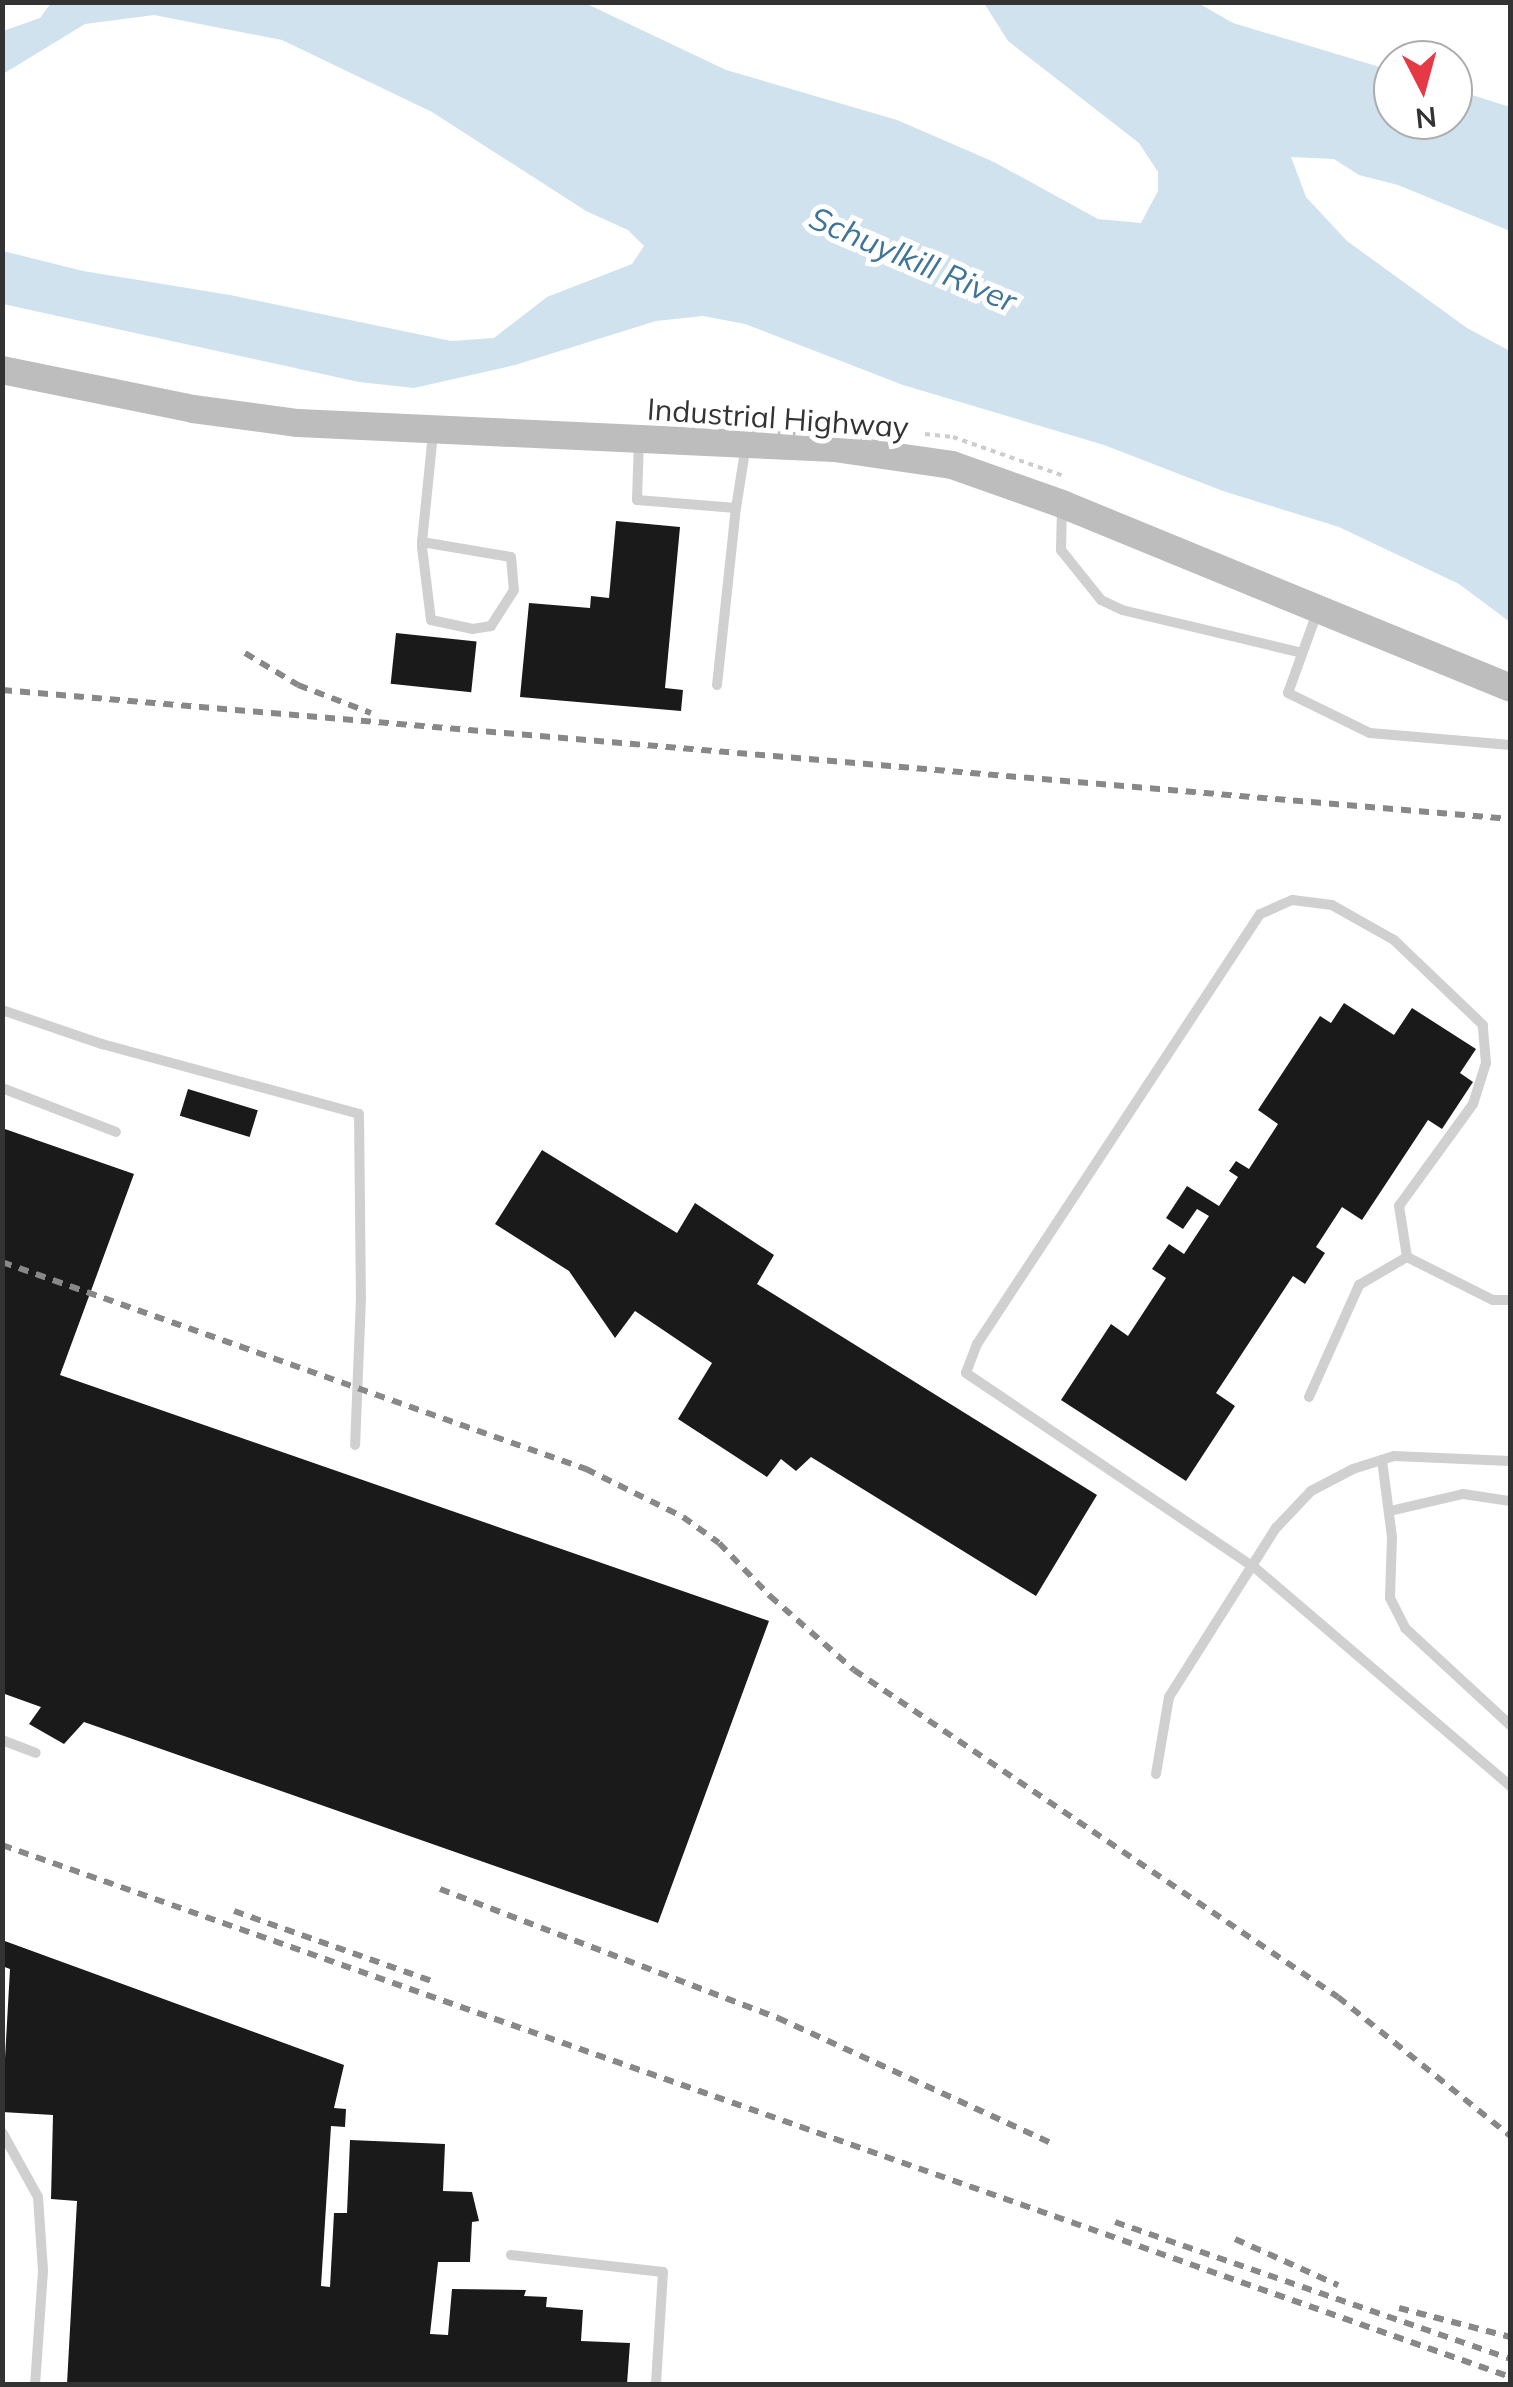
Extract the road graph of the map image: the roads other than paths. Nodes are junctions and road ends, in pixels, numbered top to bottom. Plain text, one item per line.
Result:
1 (2, 370) edge
2 (434, 432) junction
3 (639, 440) junction
4 (746, 444) junction
5 (1062, 504) junction
6 (736, 508) junction
7 (422, 542) junction
8 (1318, 609) junction
9 (1302, 652) junction
10 (717, 685) dead end
11 (1510, 688) edge
12 (1510, 745) edge
13 (2, 1010) edge
14 (2, 1088) edge
15 (116, 1132) dead end
16 (1407, 1256) junction
17 (1510, 1300) edge
18 (1310, 1397) dead end
19 (355, 1445) dead end
20 (1382, 1460) junction
21 (1510, 1461) edge
22 (1510, 1501) edge
23 (1390, 1510) junction
24 (1254, 1568) junction
25 (1510, 1726) edge
26 (2, 1740) edge
27 (36, 1754) dead end
28 (1156, 1774) dead end
29 (1510, 1786) edge
30 (2, 2132) edge
31 (511, 2255) dead end
32 (35, 2384) edge
33 (656, 2384) edge

1 - 2 street, Industrial Highway
2 - 3 street, Industrial Highway
2 - 7 lane
3 - 4 street, Industrial Highway
3 - 6 lane
4 - 5 street, Industrial Highway
4 - 6 lane
5 - 8 street, Industrial Highway
5 - 9 lane
6 - 10 lane
7 - 7 lane
8 - 9 lane
8 - 11 street, Industrial Highway
9 - 12 lane
13 - 19 lane
14 - 15 lane
16 - 17 lane
16 - 18 lane
16 - 24 lane
20 - 21 lane
20 - 23 lane
20 - 24 lane
22 - 23 lane
23 - 25 lane
24 - 28 lane
24 - 29 lane
26 - 27 lane
30 - 32 lane
31 - 33 lane

